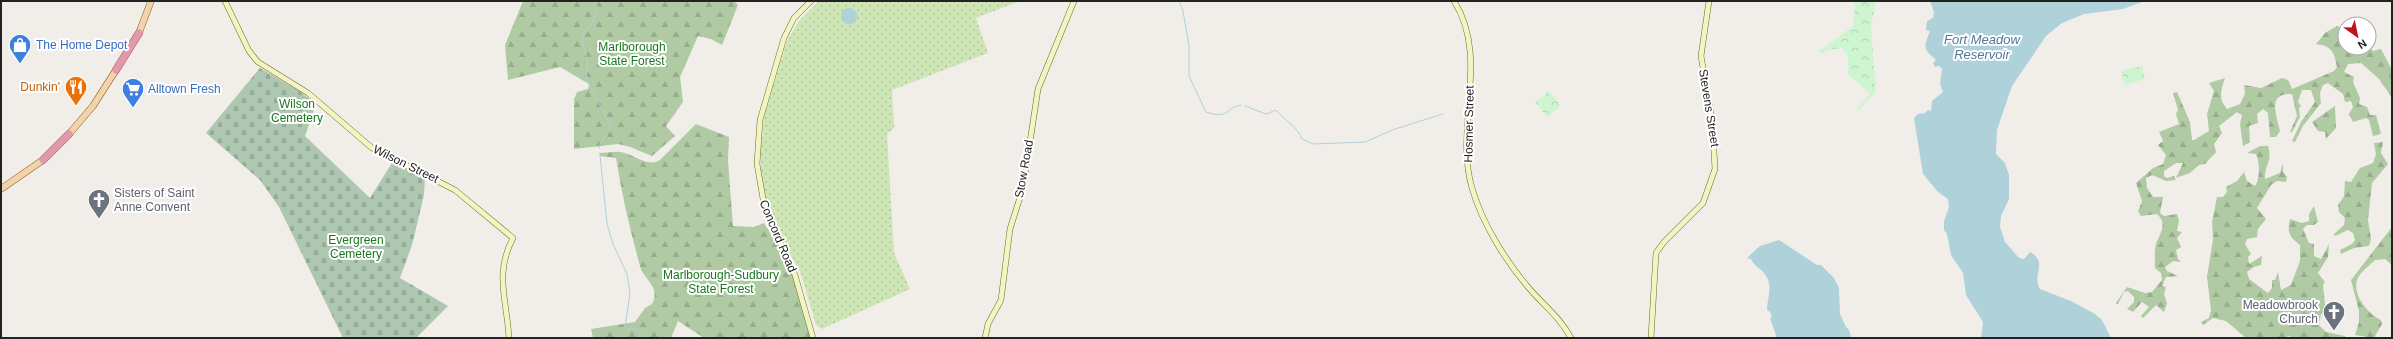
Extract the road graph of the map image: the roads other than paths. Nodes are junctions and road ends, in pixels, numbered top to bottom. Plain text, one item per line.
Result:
1 (151, 1) edge
2 (225, 1) edge
3 (811, 1) edge
4 (1074, 1) edge
5 (1454, 1) edge
6 (1709, 1) edge
7 (139, 33) joint
8 (116, 70) joint
9 (69, 134) joint
10 (43, 160) joint
11 (1, 189) edge
12 (509, 338) edge
13 (813, 338) edge
14 (985, 338) edge
15 (1571, 338) edge
16 (1651, 338) edge

1 - 7 main road
2 - 12 street, Wilson Street
3 - 13 street, Concord Road
4 - 14 street, Stow Road
5 - 15 street, Hosmer Street
6 - 16 street, Stevens Street
7 - 8 highway
8 - 9 main road
9 - 10 highway
10 - 11 main road

